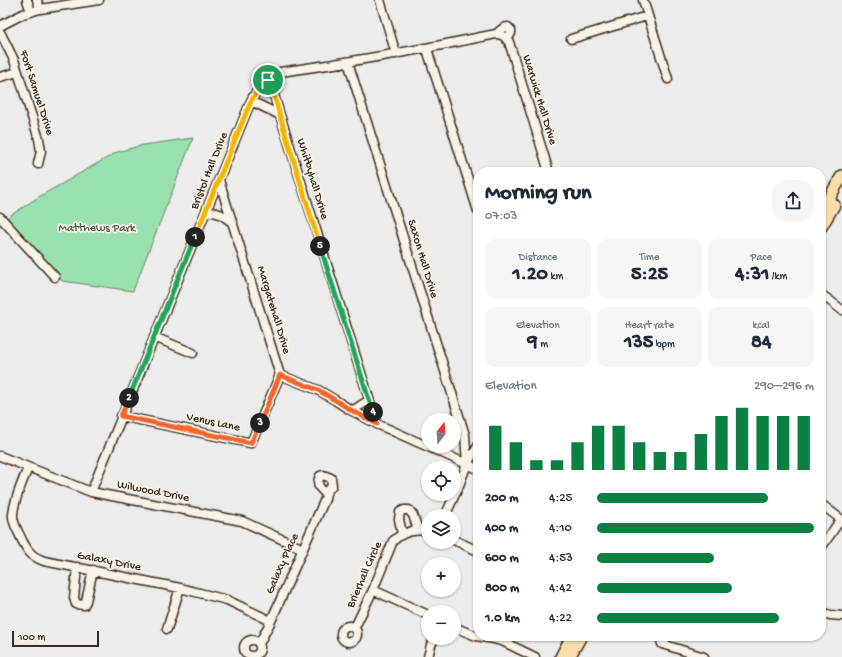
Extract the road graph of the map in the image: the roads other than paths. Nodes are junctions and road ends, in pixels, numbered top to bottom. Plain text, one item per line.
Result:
1 (27, 0) edge
2 (37, 0) edge
3 (99, 0) edge
4 (380, 0) edge
5 (643, 0) edge
6 (40, 9) junction
7 (31, 12) junction
8 (648, 16) junction
9 (0, 26) edge
10 (0, 32) edge
11 (503, 37) joint
12 (571, 39) dead end
13 (427, 49) junction
14 (396, 54) junction
15 (348, 62) junction
16 (18, 72) junction
17 (0, 78) edge
18 (668, 79) dead end
19 (268, 80) junction
20 (251, 101) junction
21 (280, 116) junction
22 (38, 164) dead end
23 (547, 167) edge
24 (842, 176) edge
25 (220, 180) junction
26 (842, 191) edge
27 (473, 195) edge
28 (826, 203) edge
29 (206, 212) junction
30 (0, 217) edge
31 (826, 218) edge
32 (233, 224) junction
33 (55, 276) dead end
34 (826, 298) edge
35 (842, 310) edge
36 (154, 337) junction
37 (193, 353) dead end
38 (280, 375) junction
39 (369, 400) junction
40 (352, 411) junction
41 (121, 416) junction
42 (377, 424) junction
43 (473, 454) edge
44 (0, 456) edge
45 (467, 464) junction
46 (473, 467) edge
47 (28, 468) junction
48 (91, 492) junction
49 (326, 493) dead end
50 (826, 508) edge
51 (448, 509) edge
52 (841, 520) edge
53 (418, 530) joint
54 (402, 534) junction
55 (826, 541) edge
56 (461, 543) edge
57 (303, 549) junction
58 (473, 549) edge
59 (77, 568) junction
60 (93, 570) junction
61 (180, 588) junction
62 (373, 590) junction
63 (421, 612) edge
64 (826, 614) edge
65 (842, 616) edge
66 (271, 621) junction
67 (167, 629) dead end
68 (354, 629) dead end
69 (461, 630) edge
70 (473, 635) edge
71 (501, 641) edge
72 (569, 641) edge
73 (578, 641) edge
74 (661, 641) edge
75 (259, 644) dead end
76 (431, 645) edge
77 (428, 657) edge
78 (535, 657) edge
79 (561, 657) edge
80 (569, 657) edge
81 (704, 657) edge

1 - 7 street
2 - 6 street
3 - 6 street
4 - 14 street
5 - 8 street
6 - 7 street
7 - 9 street
8 - 12 street
8 - 18 street
10 - 16 street, Fort Samuel Drive
11 - 13 street, Bristol Hall Drive
11 - 23 street, Warwick Hall Drive
13 - 14 street, Bristol Hall Drive
13 - 27 street
14 - 15 street, Bristol Hall Drive
15 - 19 street, Bristol Hall Drive
15 - 45 street, Saxon Hall Drive
16 - 17 street
16 - 22 street, Fort Samuel Drive
19 - 20 street, Bristol Hall Drive
19 - 21 street, Whitbyhall Drive
20 - 21 street
20 - 25 street, Bristol Hall Drive
21 - 39 street, Whitbyhall Drive
24 - 28 highway
25 - 29 street, Bristol Hall Drive
25 - 32 street, Margatehall Drive
26 - 31 highway
29 - 32 street
29 - 36 street, Bristol Hall Drive
30 - 33 street
32 - 38 street, Margatehall Drive
34 - 35 street
36 - 37 street
36 - 41 street, Bristol Hall Drive
38 - 40 street
38 - 41 street, Venus Lane
39 - 40 street
39 - 42 street, Whitbyhall Drive
40 - 42 street
41 - 48 street, Bristol Hall Drive
42 - 45 street
43 - 45 street
44 - 47 street, Wilwood Drive
45 - 46 street
45 - 51 street
47 - 48 street, Wilwood Drive
47 - 59 street, Galaxy Drive
48 - 57 street, Wilwood Drive
49 - 57 street, Galaxy Place
50 - 52 street
52 - 55 street
53 - 54 street
53 - 54 street
54 - 62 street, Brierhall Circle
56 - 58 street
57 - 66 street, Galaxy Place
59 - 60 street, Galaxy Drive
59 - 60 street
60 - 61 street, Galaxy Drive
61 - 66 street, Galaxy Drive
61 - 67 street
62 - 63 street
62 - 68 street, Brierhall Circle
64 - 65 street
66 - 75 street, Galaxy Place
69 - 70 street
71 - 78 street
72 - 79 highway
73 - 80 highway
74 - 81 street
76 - 77 street

